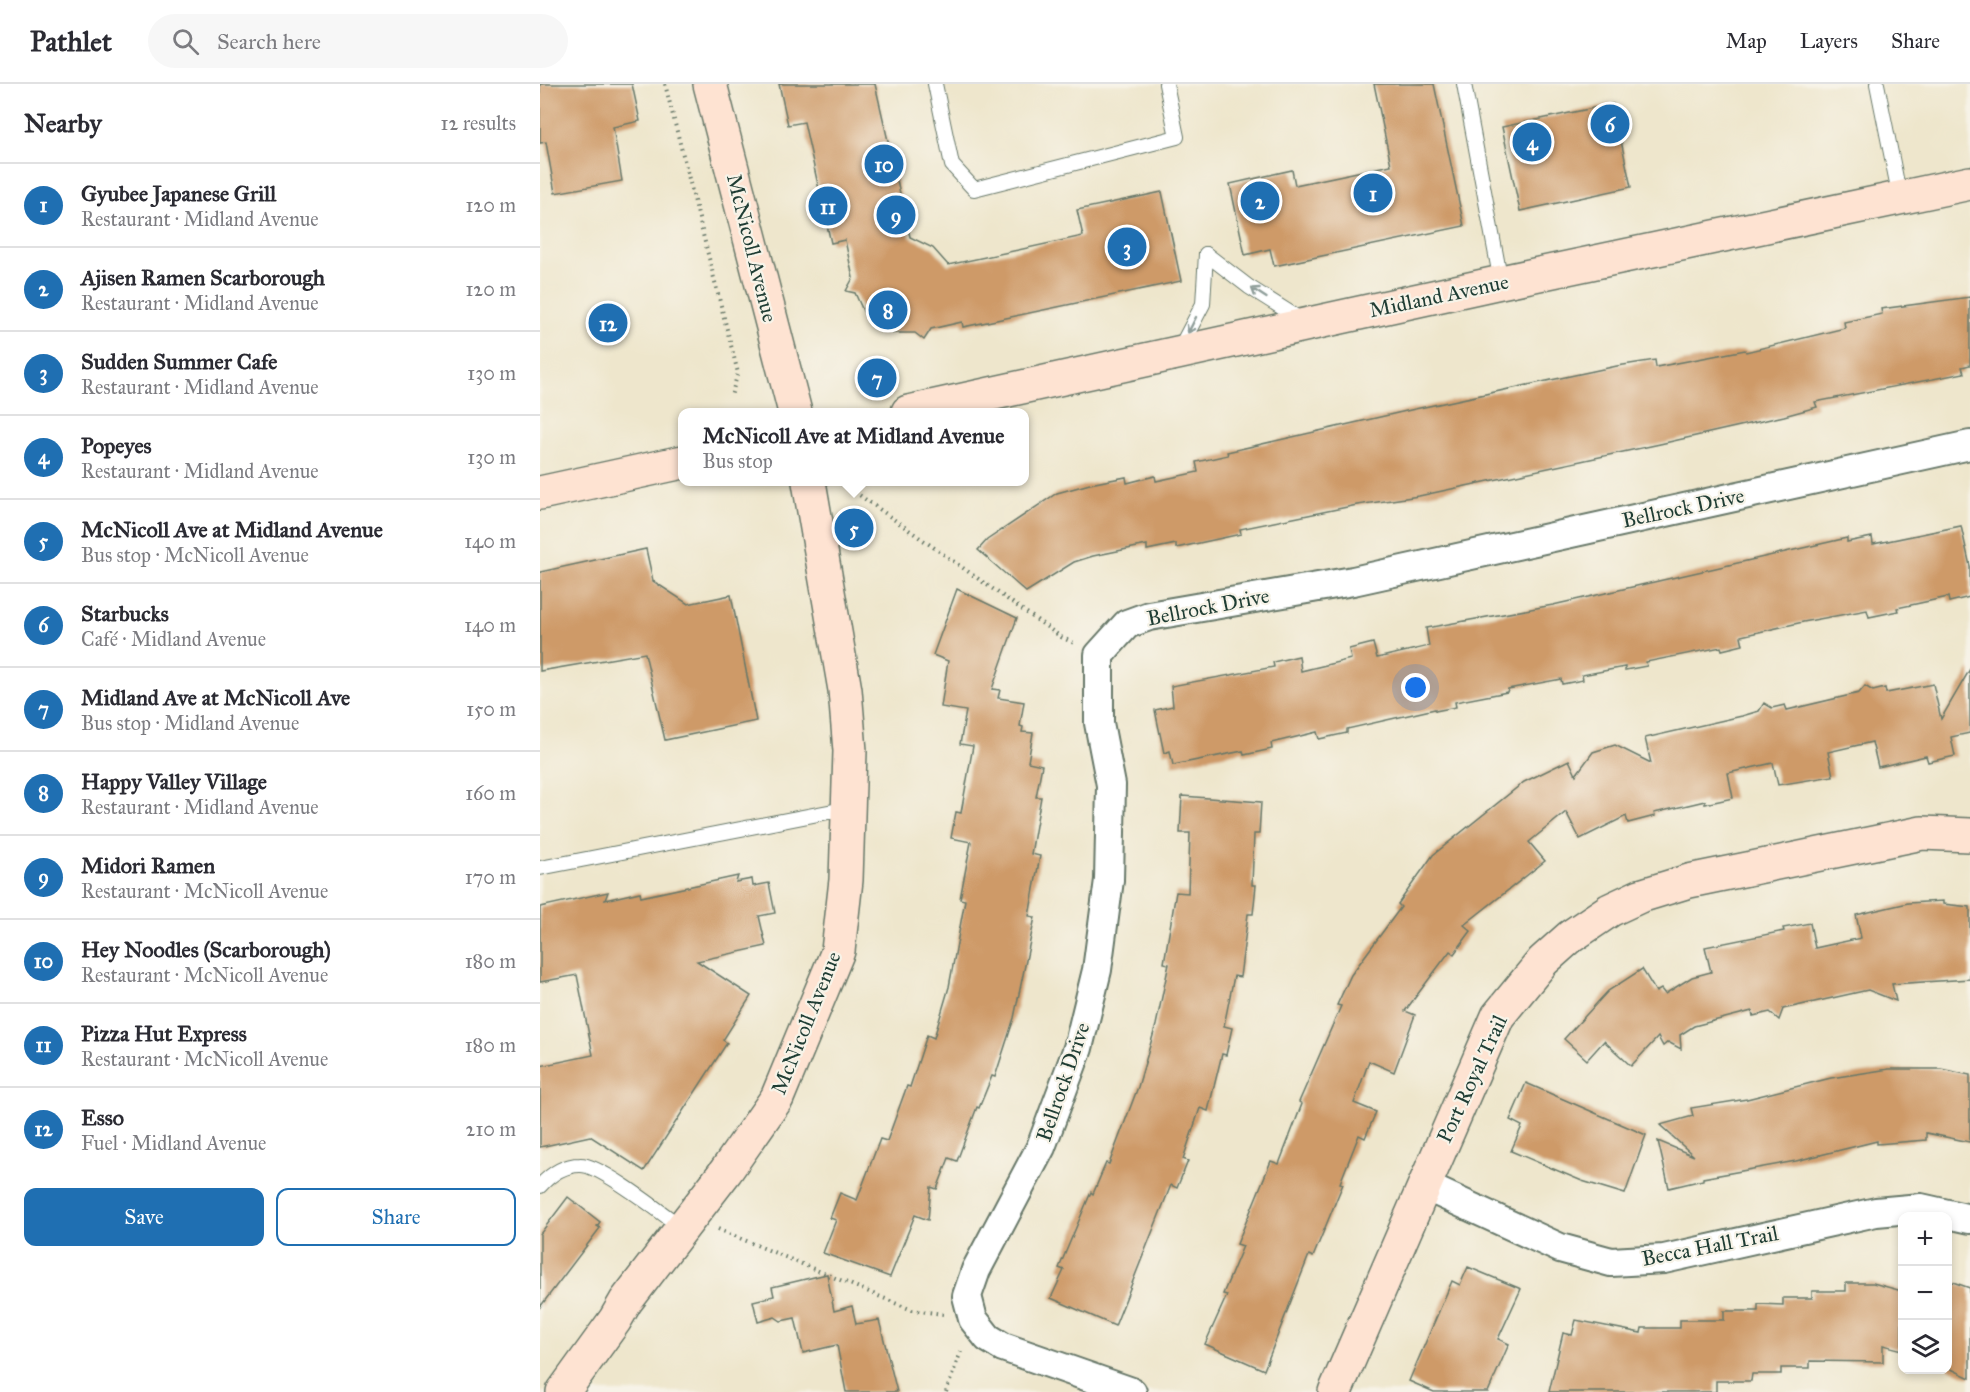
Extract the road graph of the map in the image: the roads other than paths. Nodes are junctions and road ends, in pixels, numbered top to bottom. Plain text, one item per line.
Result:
1 (710, 84) edge
2 (935, 84) edge
3 (1166, 84) edge
4 (1464, 84) edge
5 (1877, 84) edge
6 (1970, 183) edge
7 (1900, 198) junction
8 (1501, 282) junction
9 (1308, 324) junction
10 (1177, 353) junction
11 (794, 408) edge
12 (926, 408) edge
13 (1970, 445) edge
14 (678, 463) edge
15 (810, 486) edge
16 (540, 493) edge
17 (849, 808) junction
18 (1970, 835) edge
19 (540, 868) edge
20 (540, 1186) edge
21 (1425, 1186) junction
22 (1970, 1219) edge
23 (687, 1222) junction
24 (563, 1392) edge
25 (1132, 1392) edge
26 (1335, 1392) edge

1 - 11 main road, McNicoll Avenue
2 - 3 lane
4 - 8 lane
5 - 7 lane
6 - 7 main road, Midland Avenue
7 - 8 main road, Midland Avenue
8 - 9 main road, Midland Avenue
9 - 10 main road, Midland Avenue
9 -> 10 lane
10 - 12 main road, Midland Avenue
13 - 25 street, Bellrock Drive
14 - 16 main road
15 - 17 main road, McNicoll Avenue
17 - 19 lane
17 - 23 main road, McNicoll Avenue
18 - 21 main road, Port Royal Trail
20 - 23 lane
21 - 22 street, Becca Hall Trail
21 - 26 main road, Port Royal Trail
23 - 24 main road, McNicoll Avenue

